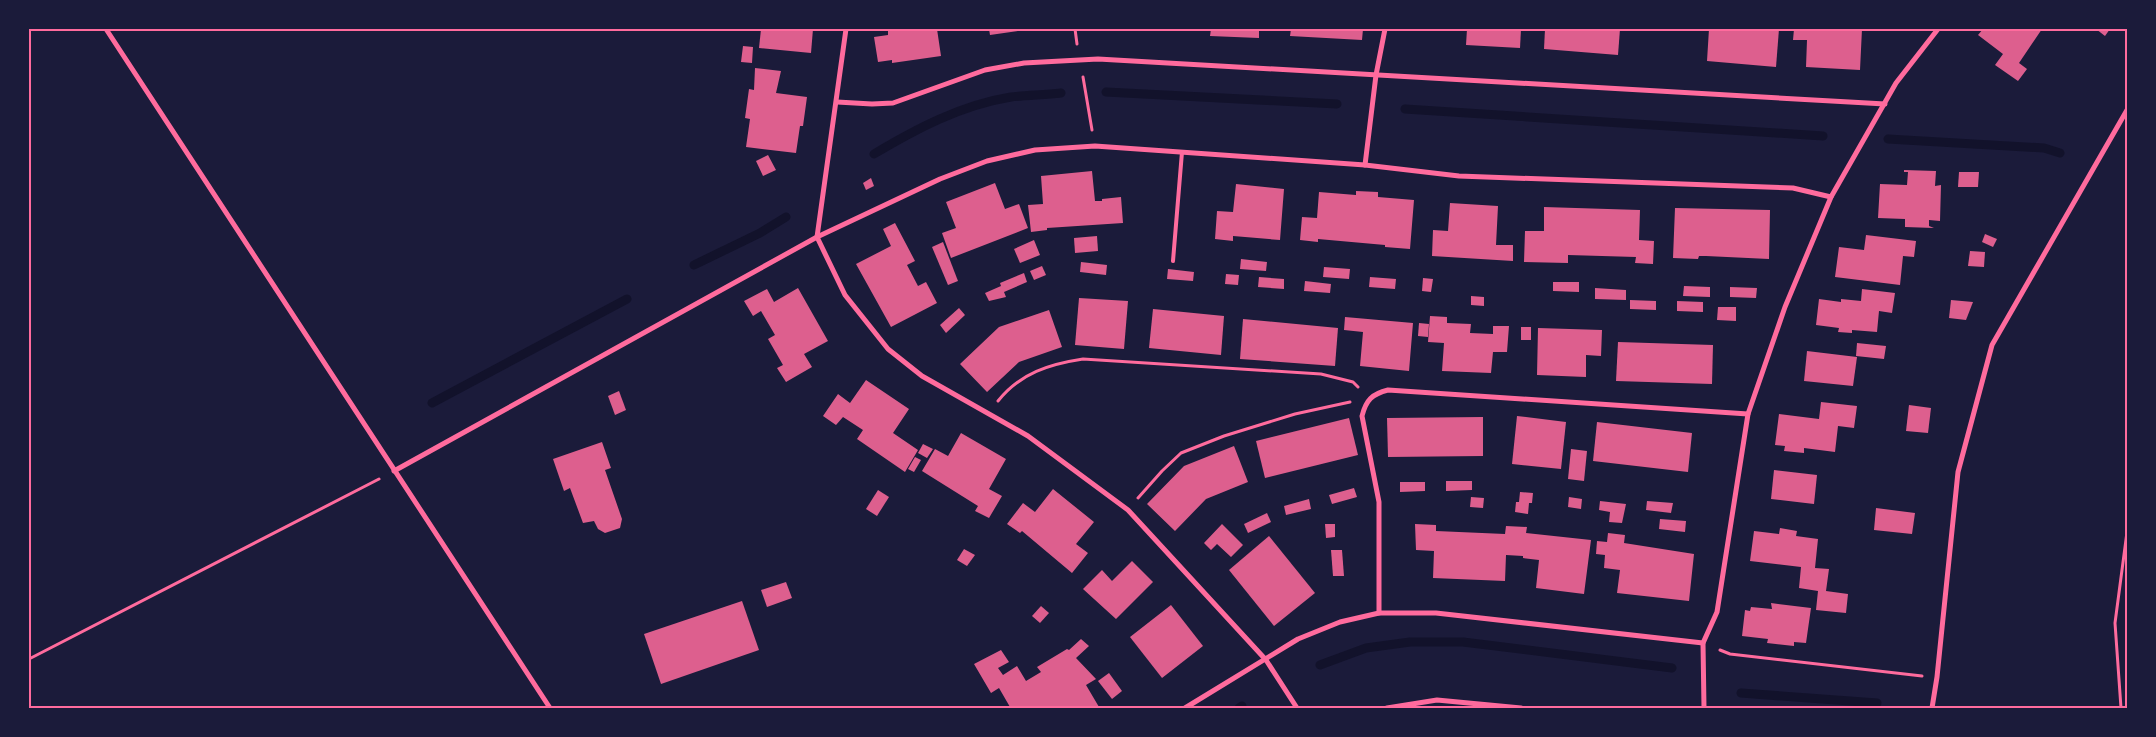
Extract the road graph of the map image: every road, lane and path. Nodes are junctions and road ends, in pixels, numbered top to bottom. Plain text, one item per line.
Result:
1 (106, 29) edge
2 (846, 29) edge
3 (1075, 29) edge
4 (1385, 29) edge
5 (1938, 29) edge
6 (1079, 60) junction
7 (1376, 75) junction
8 (837, 102) junction
9 (1885, 104) junction
10 (2127, 110) edge
11 (1095, 146) junction
12 (1182, 152) junction
13 (1365, 165) junction
14 (1831, 197) junction
15 (817, 237) junction
16 (1173, 261) dead end
17 (1371, 397) junction
18 (988, 413) junction
19 (1748, 414) junction
20 (394, 471) junction
21 (1128, 510) junction
22 (2127, 532) edge
23 (1379, 613) junction
24 (1703, 643) junction
25 (29, 659) edge
26 (1266, 660) junction
27 (1937, 678) junction
28 (550, 708) edge
29 (1185, 708) edge
30 (1297, 708) edge
31 (1387, 708) edge
32 (1520, 708) edge
33 (1704, 708) edge
34 (1932, 708) edge
35 (2121, 708) edge

1 - 20 street
2 - 8 street
3 - 6 path
4 - 7 street
5 - 9 street
6 - 7 street
6 - 8 street
6 - 11 path
7 - 9 street
7 - 13 street
8 - 15 street
9 - 14 street
10 - 27 street
11 - 12 street
11 - 15 street
12 - 13 street
12 - 16 lane
13 - 14 street
14 - 19 street
15 - 18 street
15 - 20 street
17 - 18 path
17 - 19 street
17 - 21 path
17 - 23 street
18 - 21 street
19 - 24 street
20 - 25 path
20 - 28 street
21 - 26 street
22 - 35 path
23 - 24 street
23 - 26 street
24 - 27 path
24 - 33 street
26 - 29 street
26 - 30 street
27 - 34 street
31 - 32 street

